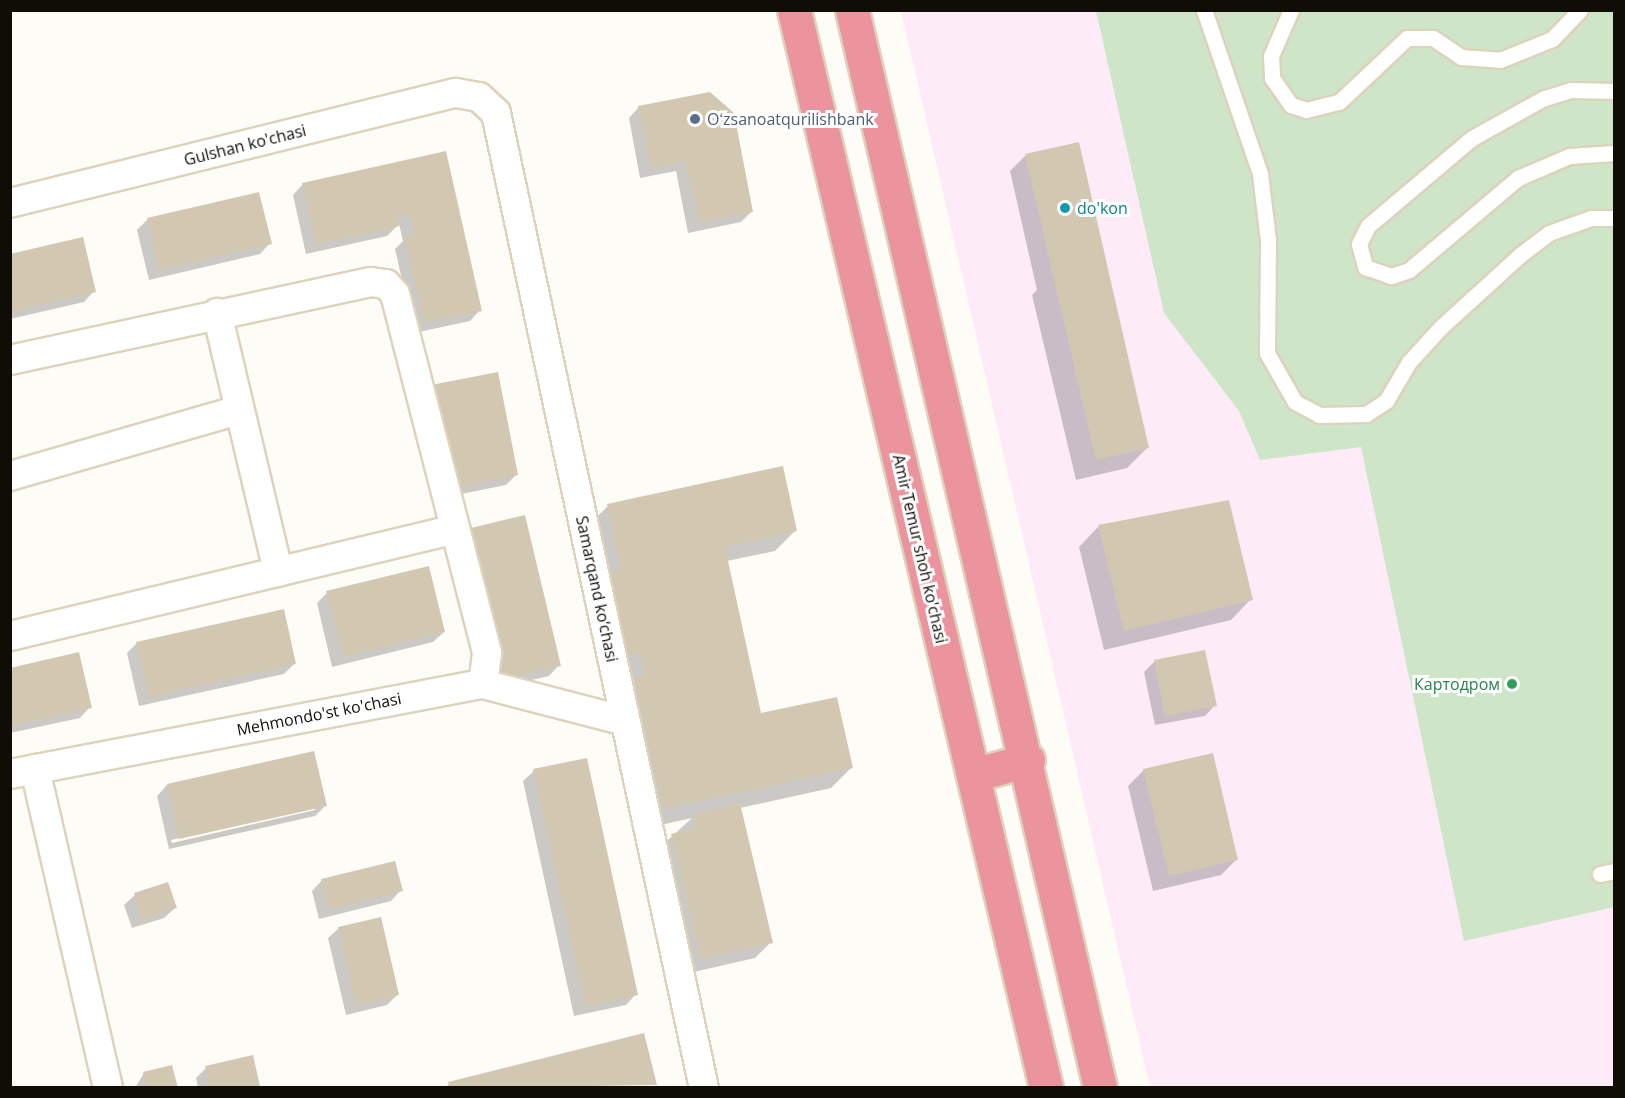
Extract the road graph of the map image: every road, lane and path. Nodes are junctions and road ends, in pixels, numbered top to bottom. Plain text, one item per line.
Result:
1 (794, 10) edge
2 (852, 10) edge
3 (1204, 10) edge
4 (1291, 10) edge
5 (1580, 10) edge
6 (1614, 91) edge
7 (479, 97) joint
8 (1614, 153) edge
9 (10, 203) edge
10 (1614, 218) edge
11 (217, 313) junction
12 (10, 360) edge
13 (239, 410) junction
14 (10, 476) edge
15 (455, 529) junction
16 (278, 572) junction
17 (10, 636) edge
18 (483, 684) junction
19 (625, 720) junction
20 (1028, 760) junction
21 (23, 772) edge
22 (973, 775) junction
23 (108, 1088) edge
24 (704, 1088) edge
25 (1046, 1088) edge
26 (1100, 1088) edge

1 - 22 highway, Amir Temur shoh ko'chasi
2 - 20 highway
3 - 10 lane
4 - 5 lane
6 - 8 lane
7 - 9 street, Gulshan ko'chasi
7 - 19 street, Samarqand ko‘chasi
11 - 12 street
11 - 13 street
11 - 15 street
13 - 14 street
13 - 16 street
15 - 16 street
15 - 18 street
16 - 17 street
18 - 19 street, Mehmondo'st ko'chasi
18 - 21 street, Mehmondo'st ko'chasi
19 - 24 street, Samarqand ko‘chasi
20 - 22 highway
20 - 26 highway
21 - 23 street
22 - 25 highway, Amir Temur shoh ko'chasi

